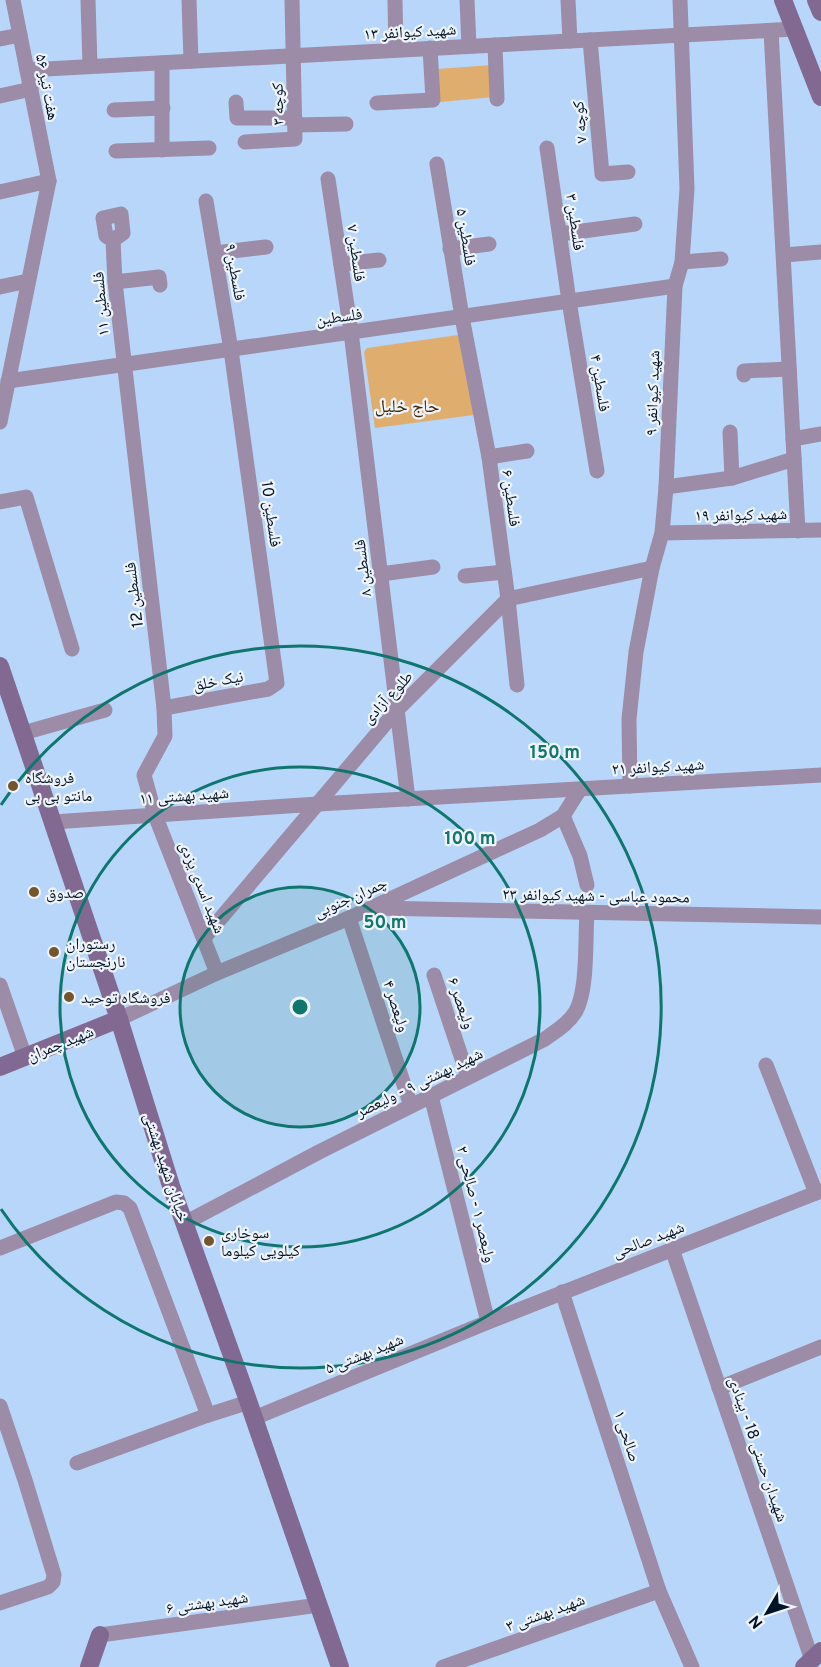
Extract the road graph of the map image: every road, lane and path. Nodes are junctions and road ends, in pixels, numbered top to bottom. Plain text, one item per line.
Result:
1 (13, 0) edge
2 (88, 0) edge
3 (189, 0) edge
4 (292, 0) edge
5 (394, 0) edge
6 (467, 0) edge
7 (568, 0) edge
8 (680, 0) edge
9 (783, 0) edge
10 (816, 0) edge
11 (821, 12) edge
12 (795, 29) junction
13 (771, 31) junction
14 (20, 35) junction
15 (682, 35) junction
16 (0, 39) edge
17 (590, 40) junction
18 (570, 41) junction
19 (495, 45) junction
20 (469, 46) junction
21 (430, 48) junction
22 (396, 50) junction
23 (294, 56) junction
24 (191, 61) junction
25 (162, 63) junction
26 (90, 66) junction
27 (27, 70) junction
28 (30, 89) junction
29 (0, 96) edge
30 (821, 97) edge
31 (497, 99) dead end
32 (236, 102) dead end
33 (377, 103) dead end
34 (162, 108) junction
35 (114, 110) dead end
36 (295, 121) junction
37 (346, 124) dead end
38 (245, 142) dead end
39 (210, 148) dead end
40 (547, 148) dead end
41 (162, 150) junction
42 (116, 151) dead end
43 (437, 164) dead end
44 (628, 172) dead end
45 (328, 179) dead end
46 (49, 181) junction
47 (0, 192) edge
48 (206, 201) dead end
49 (635, 224) dead end
50 (560, 234) junction
51 (114, 240) dead end
52 (489, 244) dead end
53 (267, 247) dead end
54 (450, 249) junction
55 (821, 252) edge
56 (215, 253) junction
57 (784, 255) junction
58 (721, 259) dead end
59 (379, 260) dead end
60 (682, 262) junction
61 (341, 264) junction
62 (28, 281) junction
63 (115, 282) junction
64 (160, 285) dead end
65 (675, 286) junction
66 (0, 287) edge
67 (569, 301) junction
68 (462, 317) junction
69 (351, 332) junction
70 (231, 350) junction
71 (123, 365) junction
72 (789, 369) junction
73 (744, 375) dead end
74 (8, 381) junction
75 (0, 422) edge
76 (730, 432) dead end
77 (821, 434) edge
78 (794, 439) junction
79 (526, 451) dead end
80 (489, 457) junction
81 (795, 459) junction
82 (597, 471) dead end
83 (732, 478) junction
84 (666, 487) junction
85 (0, 502) edge
86 (821, 530) edge
87 (798, 531) junction
88 (662, 533) junction
89 (433, 567) dead end
90 (652, 568) junction
91 (504, 572) junction
92 (381, 574) junction
93 (465, 576) dead end
94 (508, 599) junction
95 (72, 649) dead end
96 (1, 669) edge
97 (277, 683) joint
98 (517, 685) dead end
99 (164, 708) junction
100 (105, 710) dead end
101 (397, 710) junction
102 (23, 733) junction
103 (821, 775) edge
104 (630, 786) junction
105 (580, 789) junction
106 (408, 799) junction
107 (318, 804) junction
108 (155, 815) junction
109 (563, 816) junction
110 (53, 822) junction
111 (586, 885) dead end
112 (370, 908) junction
113 (587, 913) junction
114 (821, 916) edge
115 (349, 918) junction
116 (204, 938) junction
117 (217, 973) junction
118 (434, 975) dead end
119 (0, 984) edge
120 (119, 1019) junction
121 (25, 1057) junction
122 (766, 1065) dead end
123 (0, 1067) edge
124 (468, 1077) junction
125 (431, 1096) junction
126 (411, 1106) junction
127 (818, 1192) edge
128 (185, 1223) junction
129 (0, 1248) edge
130 (672, 1250) junction
131 (562, 1292) junction
132 (488, 1322) junction
133 (821, 1347) edge
134 (719, 1388) junction
135 (0, 1406) edge
136 (251, 1410) junction
137 (208, 1415) junction
138 (76, 1463) dead end
139 (659, 1591) junction
140 (0, 1603) edge
141 (319, 1605) junction
142 (100, 1635) joint
143 (812, 1659) edge
144 (89, 1667) edge
145 (340, 1667) edge
146 (443, 1667) edge
147 (692, 1667) edge

1 - 14 street, هفت تیر ۵۶
2 - 26 street
3 - 24 street
4 - 23 street, کوچه ۳
5 - 22 street
6 - 20 street
7 - 18 street
8 - 15 street, شهید کیوانفر ۹
9 - 12 street
10 - 11 street
12 - 13 street, شهید کیوانفر ۱۳
12 - 30 street
13 - 15 street, شهید کیوانفر ۱۳
13 - 57 street
14 - 16 street
14 - 27 street, هفت تیر ۵۶
15 - 17 street, شهید کیوانفر ۱۳
15 - 60 street, شهید کیوانفر ۹
17 - 18 street, شهید کیوانفر ۱۳
17 - 44 street, کوچه ۷
18 - 19 street, شهید کیوانفر ۱۳
19 - 20 street, شهید کیوانفر ۱۳
19 - 31 street
20 - 21 street, شهید کیوانفر ۱۳
21 - 22 street, شهید کیوانفر ۱۳
21 - 33 street
22 - 23 street, شهید کیوانفر ۱۳
23 - 24 street, شهید کیوانفر ۱۳
23 - 36 street, کوچه ۳
24 - 25 street, شهید کیوانفر ۱۳
25 - 26 street, شهید کیوانفر ۱۳
25 - 34 street
26 - 27 street, شهید کیوانفر ۱۳
27 - 28 street, هفت تیر ۵۶
28 - 29 street
28 - 46 street, هفت تیر ۵۶
32 - 36 street
34 - 35 street
34 - 41 street
36 - 37 street
36 - 38 street, کوچه ۳
39 - 41 street
40 - 50 street, فلسطین ۳
41 - 42 street
43 - 54 street, فلسطین ۵
45 - 61 street, فلسطین ۷
46 - 47 street
46 - 62 street
48 - 56 street, فلسطین ۹
49 - 50 street
50 - 67 street, فلسطین ۳
51 - 63 street, فلسطین ۱۱
52 - 54 street
53 - 56 street
54 - 68 street, فلسطین ۵
55 - 57 street
56 - 70 street, فلسطین ۹
57 - 72 street
58 - 60 street
59 - 61 street
60 - 65 street, شهید کیوانفر ۹
61 - 69 street, فلسطین ۷
62 - 66 street
62 - 74 street
63 - 64 street
63 - 71 street, فلسطین ۱۱
65 - 67 street, فلسطین
65 - 84 street, شهید کیوانفر ۹
67 - 68 street, فلسطین
67 - 82 street, فلسطین ۴
68 - 69 street, فلسطین
68 - 80 street, فلسطین ۶
69 - 70 street, فلسطین
69 - 92 street, فلسطین ۸
70 - 71 street, فلسطین
70 - 97 street, فلسطین 10
71 - 74 street, فلسطین
71 - 99 street, فلسطین 12
72 - 73 street
72 - 78 street
74 - 75 street
76 - 83 street
77 - 78 street
78 - 81 street
79 - 80 street
80 - 91 street, فلسطین ۶
81 - 83 street
81 - 87 street
83 - 84 street
84 - 88 street, شهید کیوانفر ۹
85 - 95 street
86 - 87 street, شهید کیوانفر ۱۹
87 - 88 street, شهید کیوانفر ۱۹
88 - 90 street, شهید کیوانفر ۹
89 - 92 street
90 - 94 street
90 - 104 street, شهید کیوانفر ۹
91 - 93 street
91 - 94 street, فلسطین ۶
92 - 101 street, فلسطین ۸
94 - 98 street, فلسطین ۶
94 - 101 street, طلوع آزادی
96 - 102 street, خیابان شهید بهشتی
97 - 99 street, نیک خلق
99 - 108 street, فلسطین 12
100 - 102 street
101 - 106 street, فلسطین ۸
101 - 107 street, طلوع آزادی
102 - 110 street, خیابان شهید بهشتی
103 - 104 street, شهید کیوانفر ۲۱
104 - 105 street, شهید کیوانفر ۲۱
105 - 106 street, شهید کیوانفر ۲۱
105 - 109 street, چمران جنوبی
106 - 107 street, شهید کیوانفر ۲۱
107 - 108 street, شهید بهشتی ۱۱
107 - 116 street, طلوع آزادی
108 - 110 street, شهید بهشتی ۱۱
108 - 116 street, شهید اسدی یزدی
109 - 111 street
109 - 112 street, چمران جنوبی
110 - 120 street, خیابان شهید بهشتی
112 - 113 street, محمود عباسی - شهید کیوانفر ۲۳
112 - 115 street, چمران جنوبی
113 - 114 street, محمود عباسی - شهید کیوانفر ۲۳
113 - 124 street, شهید بهشتی ۹ - ولیعصر
115 - 117 street, چمران جنوبی
115 - 126 street, ولیعصر ۴
116 - 117 street, شهید اسدی یزدی
117 - 120 street, چمران جنوبی
118 - 124 street, ولیعصر ۶
119 - 121 street
120 - 121 street, شهید چمران
120 - 128 street, خیابان شهید بهشتی
121 - 123 street, شهید چمران
122 - 127 street
124 - 125 street, شهید بهشتی ۹ - ولیعصر
125 - 126 street, شهید بهشتی ۹ - ولیعصر
125 - 132 street, ولیعصر ۱ - صالحی ۲
126 - 128 street, شهید بهشتی ۹ - ولیعصر
127 - 130 street, شهید صالحی
128 - 136 street, خیابان شهید بهشتی
129 - 137 street
130 - 131 street, شهید صالحی
130 - 134 street, شهیدان حسنی 18 - بینادی
131 - 132 street, شهید صالحی
131 - 139 street, صالحی ۱
132 - 136 street, شهید بهشتی ۵
133 - 134 street
134 - 143 street, شهیدان حسنی 18 - بینادی
135 - 140 street
136 - 137 street, شهید بهشتی ۵
136 - 141 street, خیابان شهید بهشتی
137 - 138 street, شهید بهشتی ۵
139 - 146 street, شهید بهشتی ۳
139 - 147 street, صالحی ۱
141 - 142 street, شهید بهشتی ۶
141 - 145 street, خیابان شهید بهشتی
142 - 144 street

